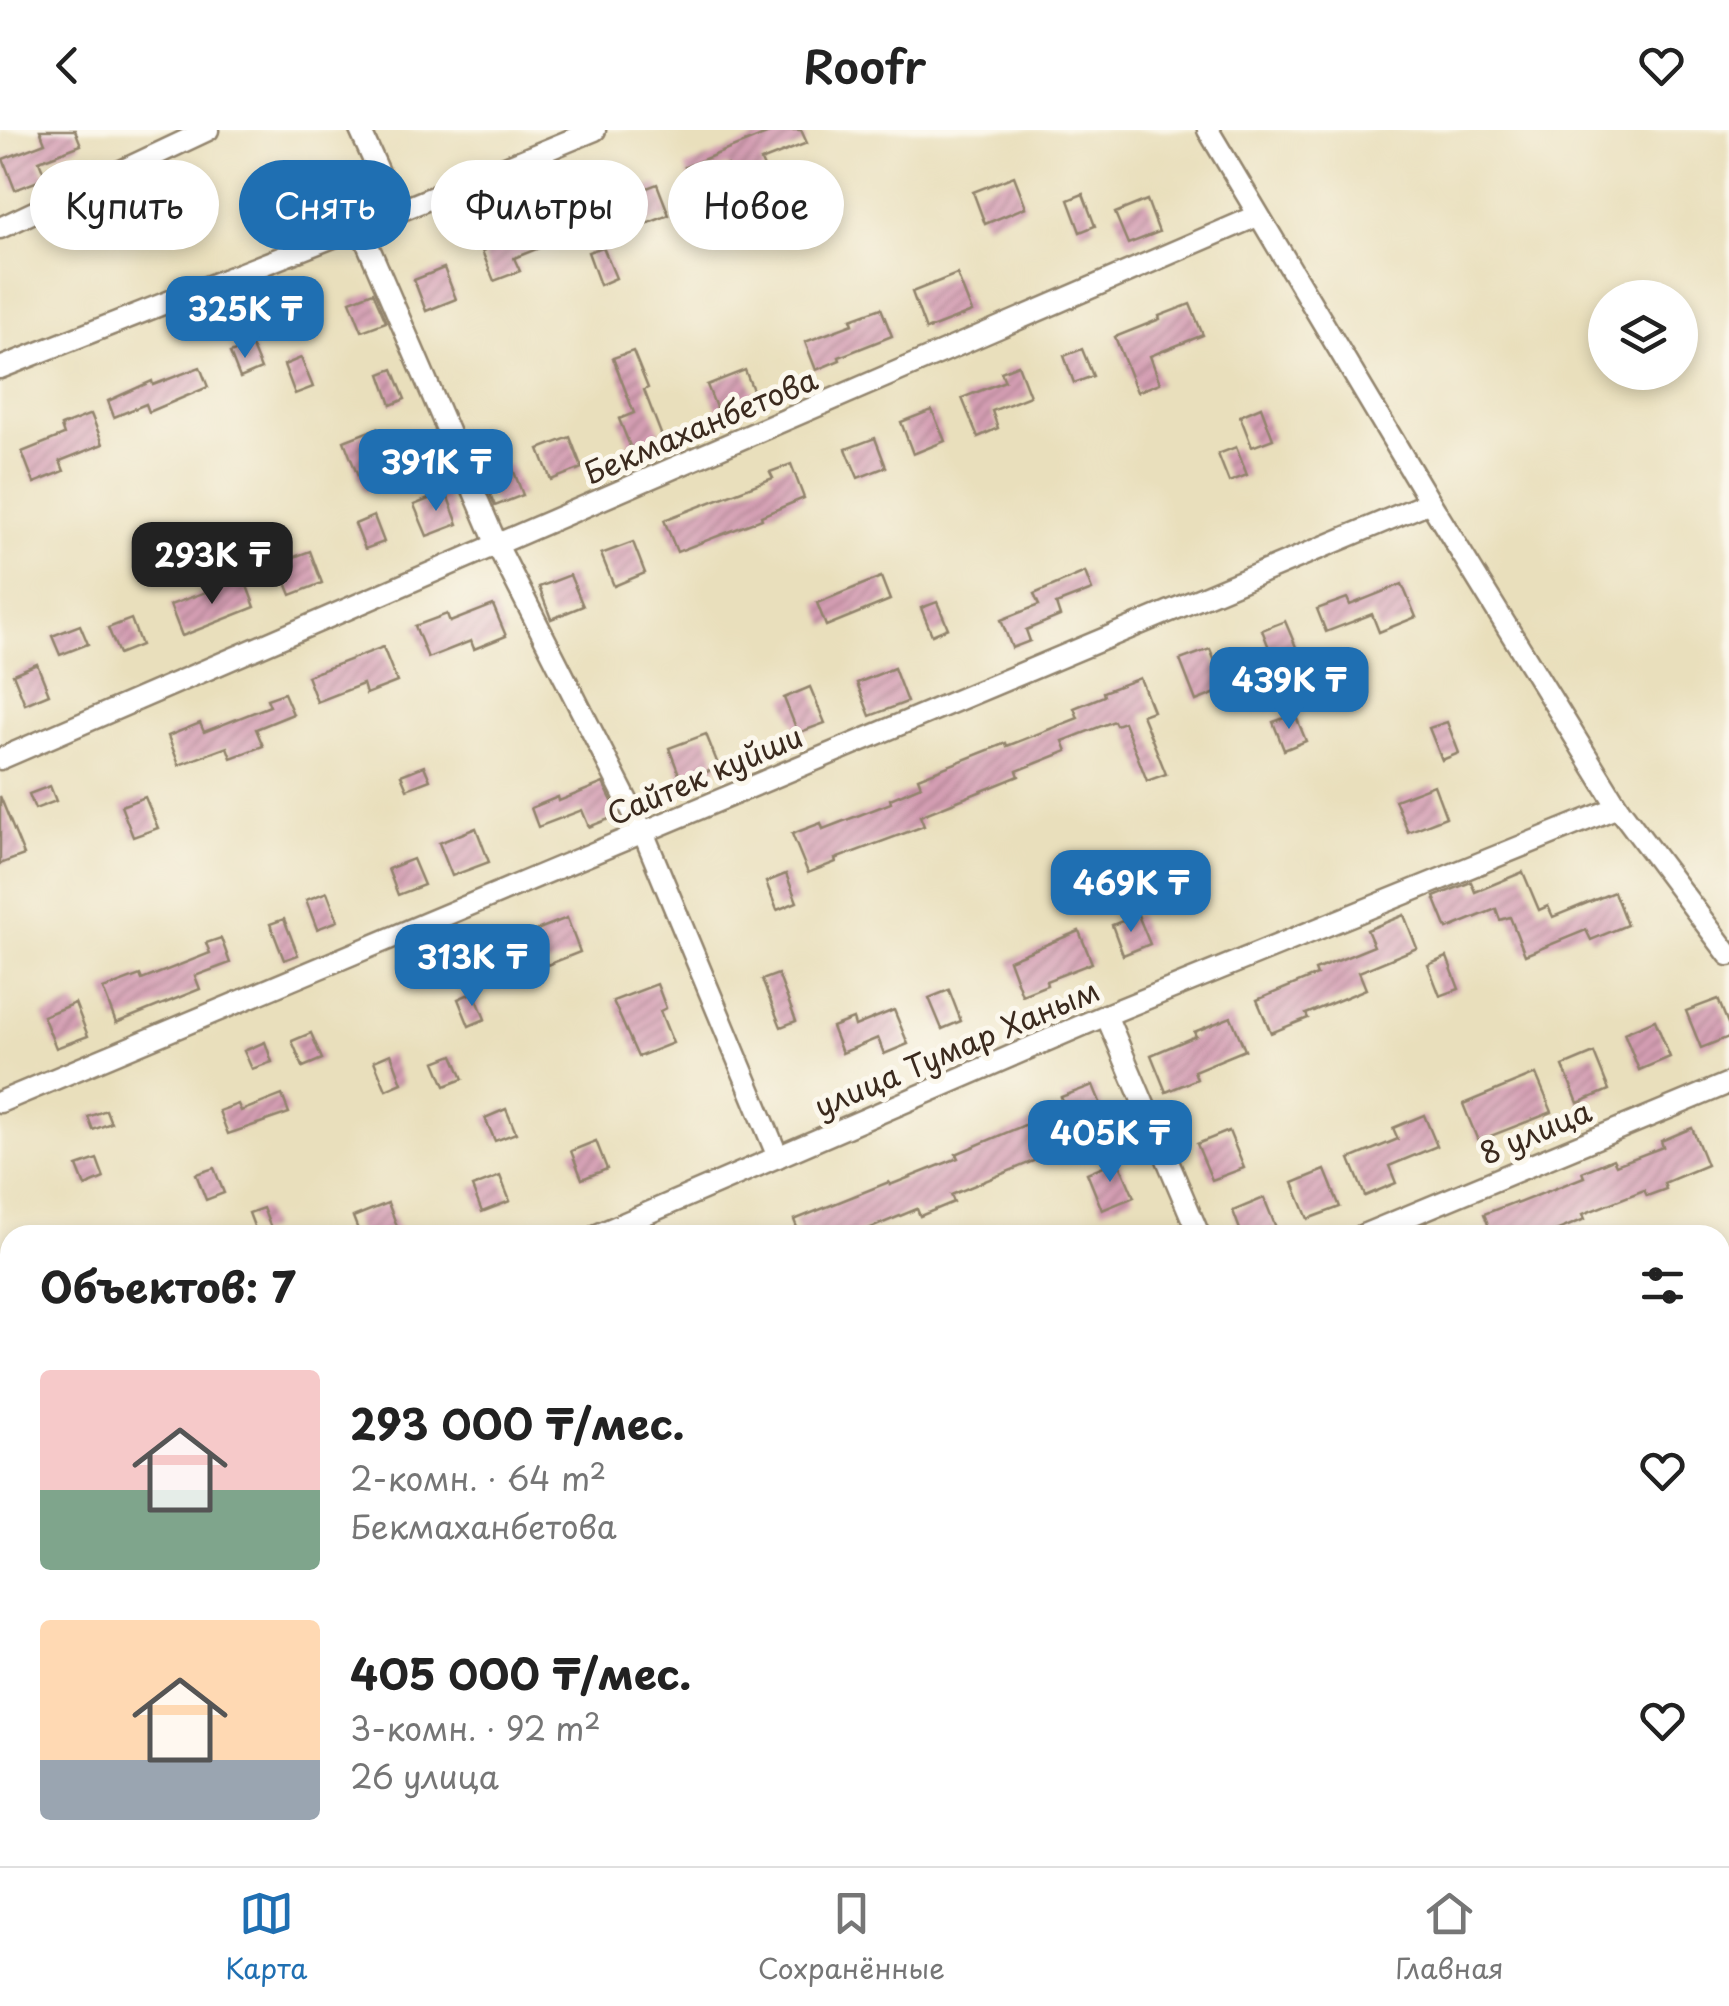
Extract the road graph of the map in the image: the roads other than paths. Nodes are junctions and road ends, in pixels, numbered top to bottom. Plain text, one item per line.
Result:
1 (208, 130) edge
2 (360, 130) edge
3 (595, 130) edge
4 (1208, 130) edge
5 (374, 160) edge
6 (411, 207) edge
7 (1258, 216) junction
8 (0, 228) edge
9 (299, 250) edge
10 (370, 250) edge
11 (0, 368) edge
12 (1430, 502) junction
13 (497, 545) junction
14 (0, 759) edge
15 (1618, 807) junction
16 (643, 832) junction
17 (1729, 956) edge
18 (1106, 1014) junction
19 (1729, 1083) edge
20 (0, 1102) edge
21 (778, 1157) junction
22 (621, 1225) edge
23 (1195, 1225) edge
24 (1387, 1225) edge

1 - 8 street
2 - 5 street
3 - 6 street
4 - 7 street
7 - 12 street
7 - 13 street, Бекмаханбетова
9 - 11 street
10 - 13 street
12 - 15 street
12 - 16 street, Сайтек куйши
13 - 14 street, Бекмаханбетова
13 - 16 street
15 - 17 street
15 - 18 street, улица Тумар Ханым
16 - 20 street, Сайтек куйши
16 - 21 street
18 - 21 street, улица Тумар Ханым
18 - 23 street
19 - 24 street, 8 улица
21 - 22 street, улица Тумар Ханым

